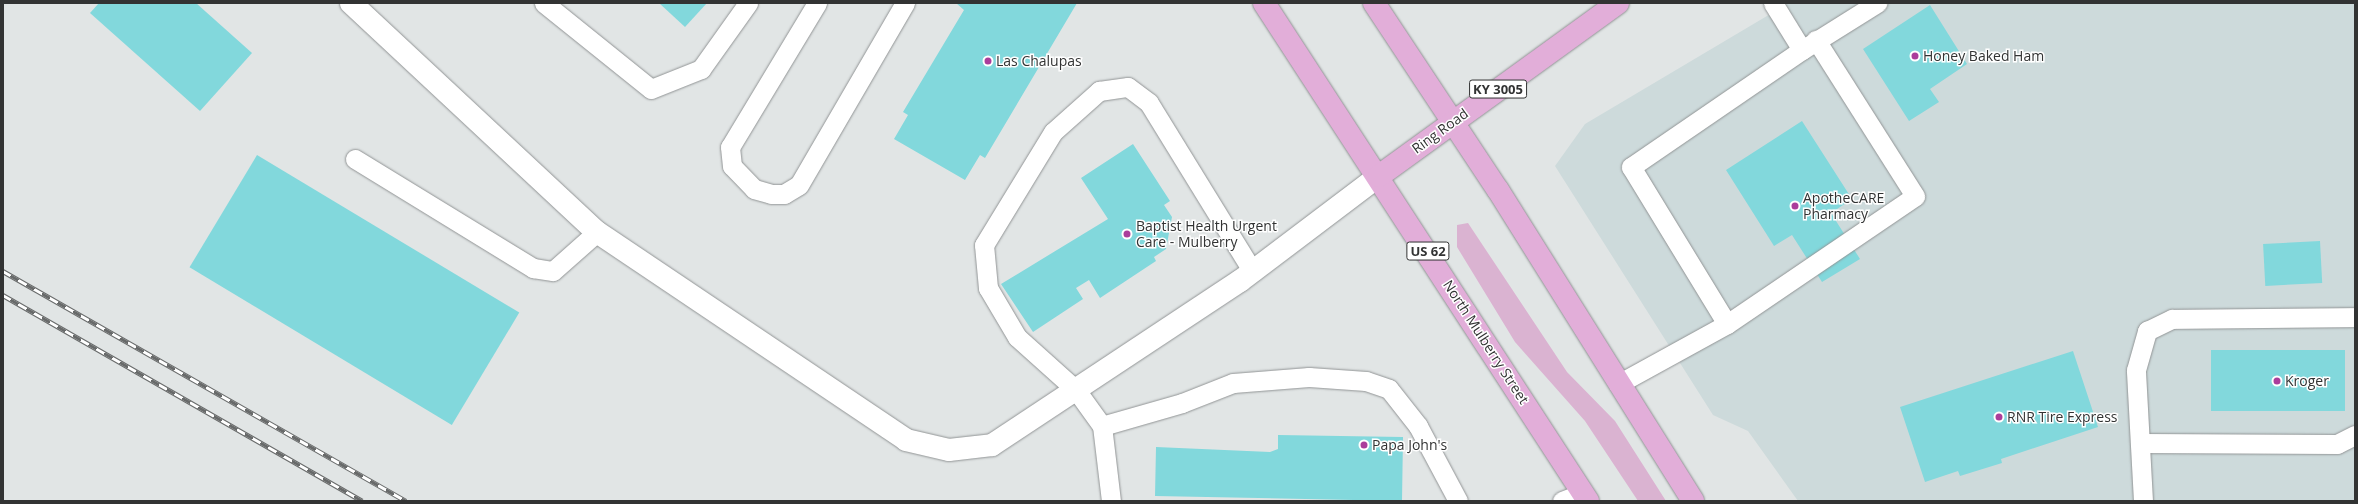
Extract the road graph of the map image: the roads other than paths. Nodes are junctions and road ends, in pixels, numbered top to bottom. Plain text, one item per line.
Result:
1 (350, 3) edge
2 (544, 3) edge
3 (748, 3) edge
4 (817, 3) edge
5 (905, 3) edge
6 (1264, 3) edge
7 (1374, 3) edge
8 (1618, 3) edge
9 (1773, 3) edge
10 (1877, 3) edge
11 (1809, 45) junction
12 (1452, 122) junction
13 (355, 159) dead end
14 (1379, 176) junction
15 (597, 232) junction
16 (1253, 272) junction
17 (2355, 317) edge
18 (1727, 324) junction
19 (1618, 384) junction
20 (1076, 390) junction
21 (1102, 426) junction
22 (2355, 435) edge
23 (2140, 443) junction
24 (1586, 497) edge
25 (1111, 501) edge
26 (1458, 501) edge
27 (1562, 501) edge
28 (1693, 501) edge
29 (2144, 501) edge

1 - 15 street
2 - 3 lane
4 - 5 lane
6 - 14 main road, North Mulberry Street / US 62
7 - 12 main road
8 - 12 main road, Ring Road / KY 3005
9 - 11 lane
10 - 11 lane
11 - 18 lane
11 - 18 lane
12 - 14 main road, Ring Road / KY 3005
12 - 19 main road
13 - 15 lane
14 - 16 street
14 - 24 main road, North Mulberry Street / US 62
15 - 20 street
16 - 20 street
16 - 20 lane
17 - 23 lane
18 - 19 lane
19 - 28 main road
20 - 21 lane
21 - 25 lane
21 - 26 lane
22 - 23 lane
23 - 29 lane
24 - 27 lane

